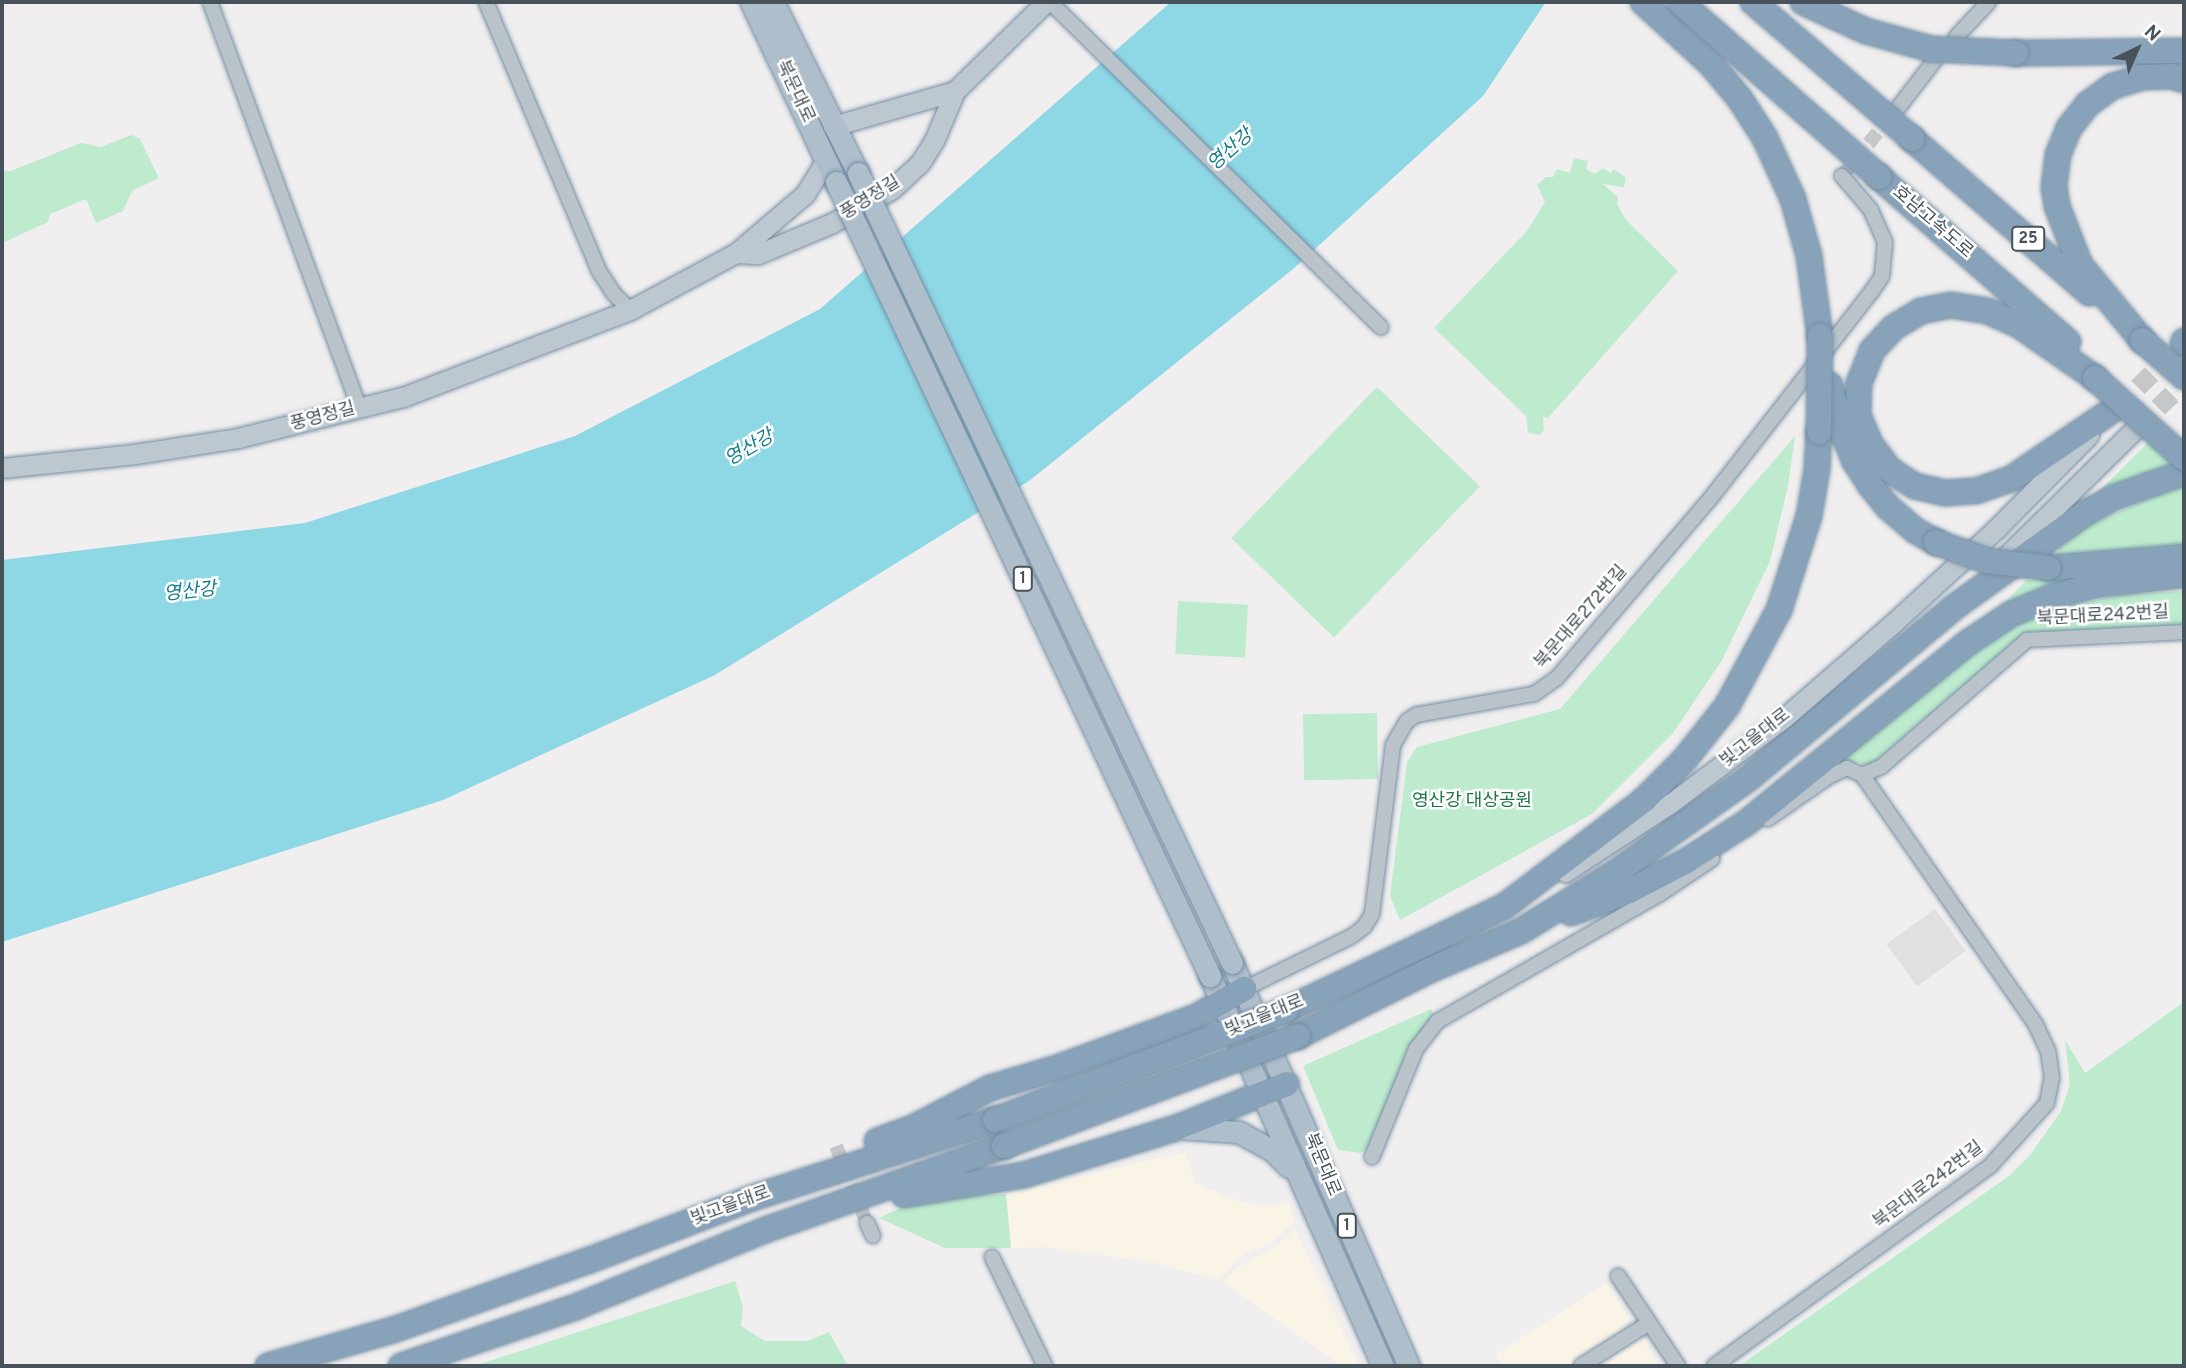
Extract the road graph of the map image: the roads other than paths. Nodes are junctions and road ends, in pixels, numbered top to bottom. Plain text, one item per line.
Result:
1 (210, 2) edge
2 (486, 2) edge
3 (751, 2) edge
4 (773, 2) edge
5 (1643, 2) edge
6 (1680, 2) edge
7 (1753, 2) edge
8 (1803, 2) edge
9 (1989, 2) edge
10 (1050, 4) edge
11 (1956, 37) dead end
12 (2184, 44) edge
13 (2133, 51) junction
14 (2184, 51) edge
15 (1935, 60) dead end
16 (2184, 80) edge
17 (955, 91) junction
18 (1898, 108) tunnel mouth
19 (833, 126) junction
20 (826, 161) junction
21 (1842, 176) dead end
22 (736, 253) junction
23 (630, 310) junction
24 (1381, 327) dead end
25 (1820, 336) junction
26 (2142, 340) junction
27 (2101, 377) junction
28 (2184, 377) edge
29 (2117, 407) joint
30 (359, 408) junction
31 (2137, 427) tunnel mouth
32 (2184, 443) edge
33 (2184, 466) edge
34 (2, 468) edge
35 (2184, 556) edge
36 (2184, 575) edge
37 (1953, 608) junction
38 (2184, 632) edge
39 (1862, 775) junction
40 (1505, 906) junction
41 (1521, 931) junction
42 (1244, 989) junction
43 (1219, 1003) junction
44 (1287, 1084) junction
45 (1261, 1095) junction
46 (1176, 1128) junction
47 (1372, 1157) dead end
48 (1297, 1175) junction
49 (752, 1198) junction
50 (765, 1230) junction
51 (992, 1257) dead end
52 (1618, 1276) dead end
53 (1649, 1323) junction
54 (268, 1366) edge
55 (401, 1366) edge
56 (1045, 1366) edge
57 (1383, 1366) edge
58 (1409, 1366) edge
59 (1581, 1366) edge
60 (1678, 1366) edge
61 (1714, 1366) edge

1 - 30 street
2 - 23 street
3 - 20 main road, 북문대로 / 1
4 - 19 main road, 북문대로 / 1
5 - 25 highway
6 - 27 highway, 호남고속도로, bridge
7 - 26 highway, 25, bridge
8 - 13 highway, bridge
9 - 11 street
10 - 17 street, 풍영정길
10 - 24 street
12 - 13 highway
13 - 14 highway
15 - 18 street
16 - 26 highway
17 - 19 street
17 - 22 street, 풍영정길
19 - 42 main road, 북문대로 / 1, bridge
20 - 22 street
20 - 43 main road, 북문대로 / 1, bridge
21 - 42 street, 북문대로272번길
22 - 23 street, 풍영정길
23 - 30 street, 풍영정길
25 - 35 highway, bridge
25 - 40 highway, bridge
26 - 28 highway, 25, bridge
27 - 29 highway
27 - 32 highway, 호남고속도로
27 - 33 highway, bridge
29 - 40 street, 빛고을대로
30 - 34 street, 풍영정길
31 - 37 street, 빛고을대로
33 - 37 highway
36 - 41 highway
37 - 41 highway, 빛고을대로
38 - 39 street, 북문대로242번길
39 - 47 street, 북문대로242번길
39 - 61 street, 북문대로242번길
40 - 49 highway, 빛고을대로, bridge
41 - 50 highway, 빛고을대로, bridge
42 - 43 highway
42 - 44 main road, 북문대로 / 1
43 - 45 main road, 북문대로 / 1
43 - 49 highway
44 - 45 highway
44 - 58 main road, 북문대로 / 1
45 - 46 highway
45 - 48 main road, 북문대로 / 1
46 - 48 main road
46 - 50 highway
48 - 57 main road, 북문대로 / 1
49 - 54 highway, 빛고을대로
50 - 55 highway, 빛고을대로
51 - 56 street
52 - 53 street
53 - 59 street
53 - 60 street

